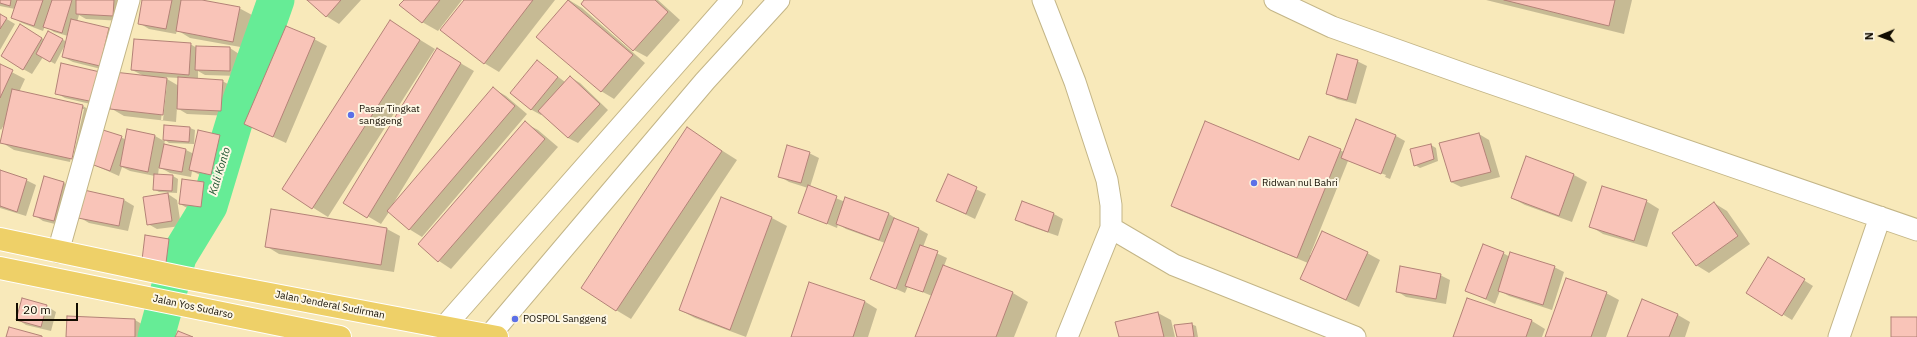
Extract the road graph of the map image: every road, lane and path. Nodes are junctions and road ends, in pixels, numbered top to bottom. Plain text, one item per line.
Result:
1 (129, 0) edge
2 (732, 0) edge
3 (779, 0) edge
4 (1043, 0) edge
5 (1275, 0) edge
6 (679, 61) junction
7 (705, 81) junction
8 (1880, 217) junction
9 (1111, 228) junction
10 (1917, 230) edge
11 (0, 239) edge
12 (58, 252) junction
13 (0, 268) edge
14 (444, 327) junction
15 (493, 336) edge
16 (340, 337) edge
17 (1067, 337) edge
18 (1355, 337) edge
19 (1839, 337) edge

1 - 12 street
2 - 6 street
3 - 7 street
4 - 9 street
5 - 8 street
6 - 7 street
6 - 14 street
7 - 15 street
8 - 10 street
8 - 19 street
9 - 17 street
9 - 18 street
11 - 12 highway
12 - 14 highway, Jalan Jenderal Sudirman
13 - 16 highway, Jalan Yos Sudarso
14 - 15 highway, Jalan Jenderal Sudirman

